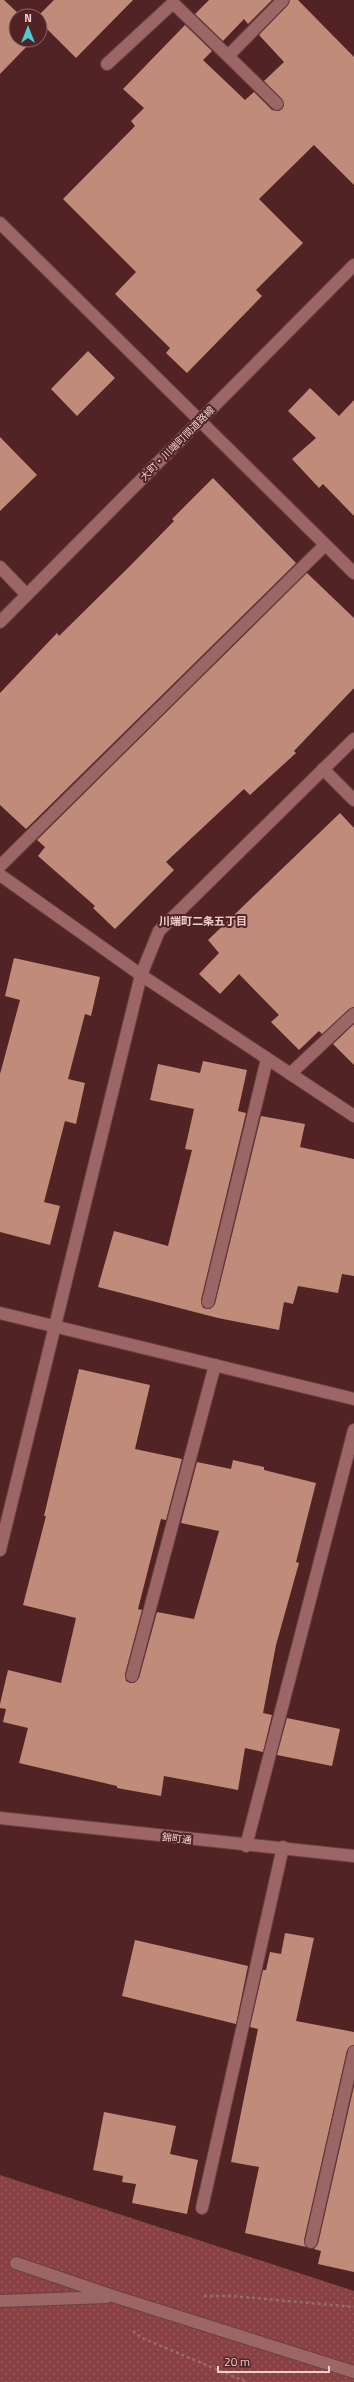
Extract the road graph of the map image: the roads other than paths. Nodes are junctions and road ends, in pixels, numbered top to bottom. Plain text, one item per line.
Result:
1 (283, 0) edge
2 (228, 56) junction
3 (107, 64) dead end
4 (277, 104) dead end
5 (0, 223) edge
6 (354, 266) edge
7 (198, 421) junction
8 (325, 545) junction
9 (0, 568) edge
10 (354, 573) edge
11 (27, 595) junction
12 (0, 622) edge
13 (354, 739) edge
14 (323, 769) junction
15 (354, 800) edge
16 (0, 866) edge
17 (0, 876) edge
18 (141, 975) junction
19 (354, 1014) edge
20 (268, 1059) junction
21 (290, 1074) junction
22 (354, 1116) edge
23 (208, 1302) dead end
24 (0, 1313) edge
25 (55, 1325) junction
26 (215, 1365) junction
27 (354, 1400) edge
28 (354, 1430) edge
29 (0, 1550) edge
30 (132, 1676) dead end
31 (0, 1818) edge
32 (246, 1846) junction
33 (283, 1847) junction
34 (354, 1856) edge
35 (354, 2052) edge
36 (202, 2208) dead end
37 (311, 2242) dead end
38 (16, 2263) dead end
39 (113, 2296) junction
40 (0, 2301) edge
41 (354, 2372) edge

1 - 2 street
2 - 3 street
2 - 4 street
5 - 7 street
6 - 7 street, 大町・川端町間道路線
7 - 8 street
7 - 11 street, 大町・川端町間道路線
8 - 10 street
8 - 16 street
9 - 11 street
11 - 12 street, 大町・川端町間道路線
13 - 14 street
14 - 15 street
14 - 18 street
17 - 18 street
18 - 20 street
18 - 25 street
19 - 21 street
20 - 21 street
20 - 23 street
21 - 22 street
24 - 25 street
25 - 26 street
25 - 29 street
26 - 27 street
26 - 30 street
28 - 32 street
31 - 32 street, 錦町通
32 - 33 street, 錦町通
33 - 34 street, 錦町通
33 - 36 street
35 - 37 street
38 - 39 street
39 - 40 street
39 - 41 street

